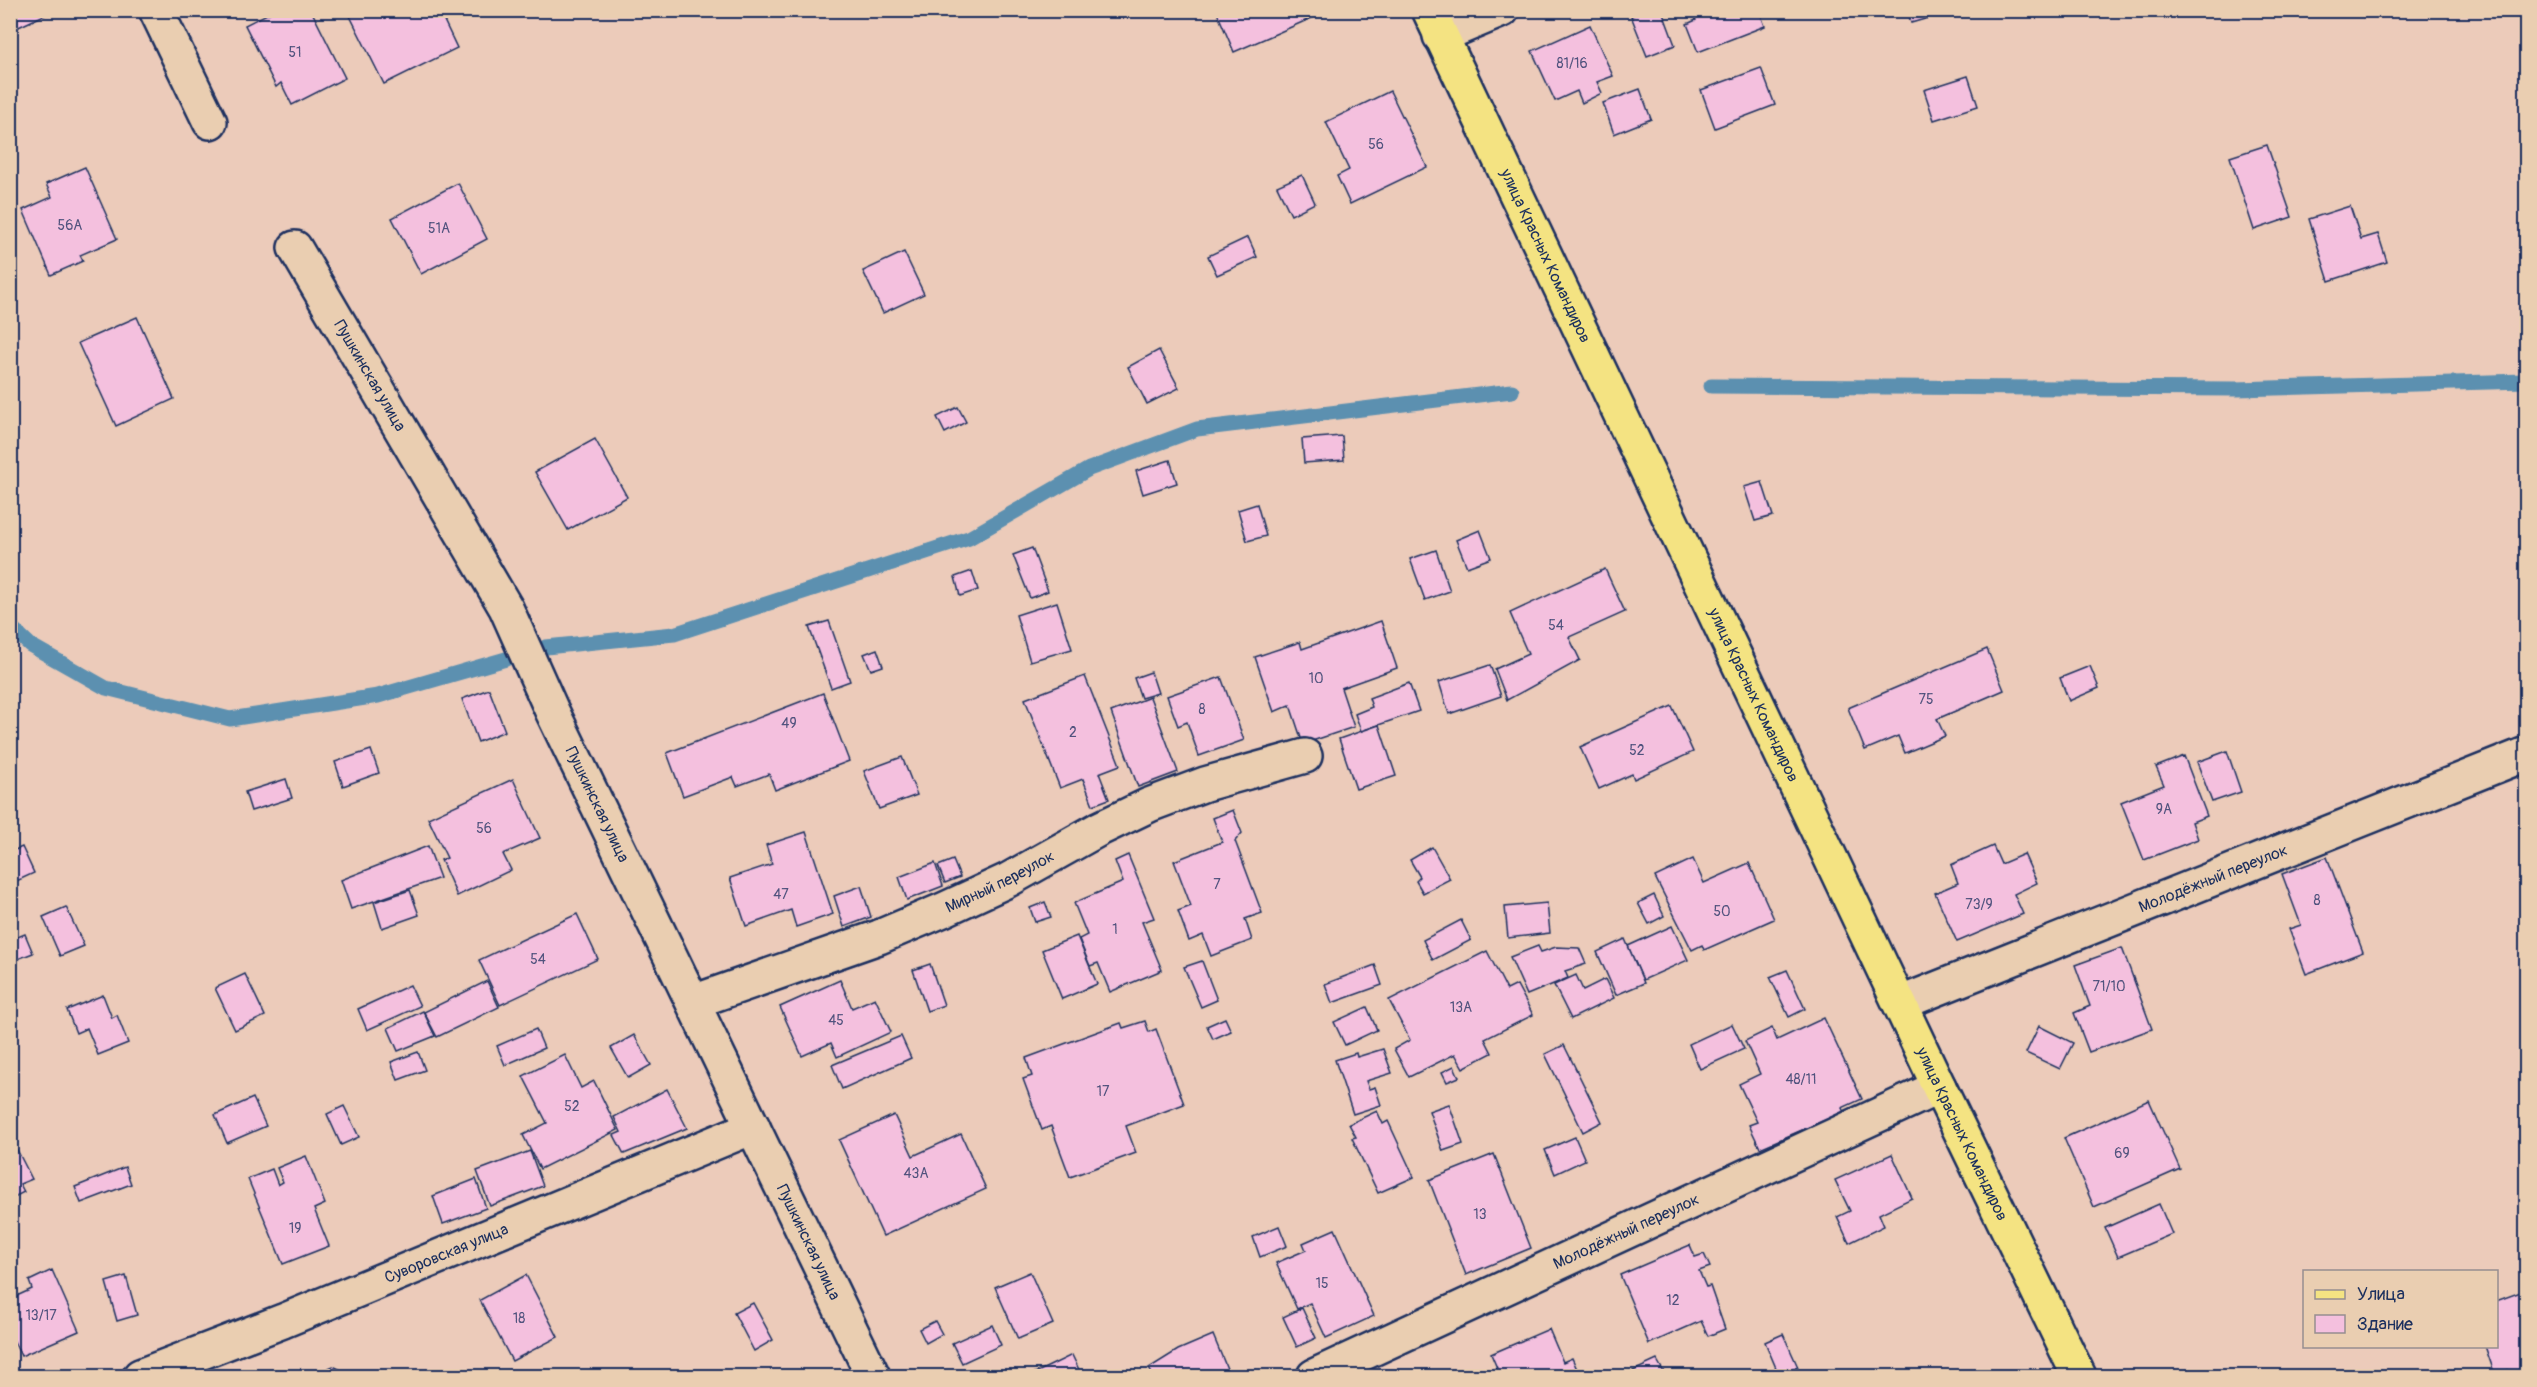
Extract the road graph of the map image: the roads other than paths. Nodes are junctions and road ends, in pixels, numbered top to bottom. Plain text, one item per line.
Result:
1 (156, 10) edge
2 (1502, 10) edge
3 (1434, 23) edge
4 (210, 122) dead end
5 (295, 248) dead end
6 (2526, 754) edge
7 (1305, 756) dead end
8 (693, 1002) junction
9 (1901, 1003) junction
10 (1939, 1087) junction
11 (753, 1127) junction
12 (140, 1377) edge
13 (873, 1377) edge
14 (1314, 1377) edge
15 (2079, 1377) edge

1 - 4 street
2 - 3 street
3 - 9 main road, улица Красных Командиров
5 - 8 street, Пушкинская улица
6 - 9 street, Молодёжный переулок
7 - 8 street, Мирный переулок
8 - 11 street, Пушкинская улица
9 - 10 main road, улица Красных Командиров
10 - 14 street, Молодёжный переулок
10 - 15 main road, улица Красных Командиров
11 - 12 street, Суворовская улица
11 - 13 street, Пушкинская улица

